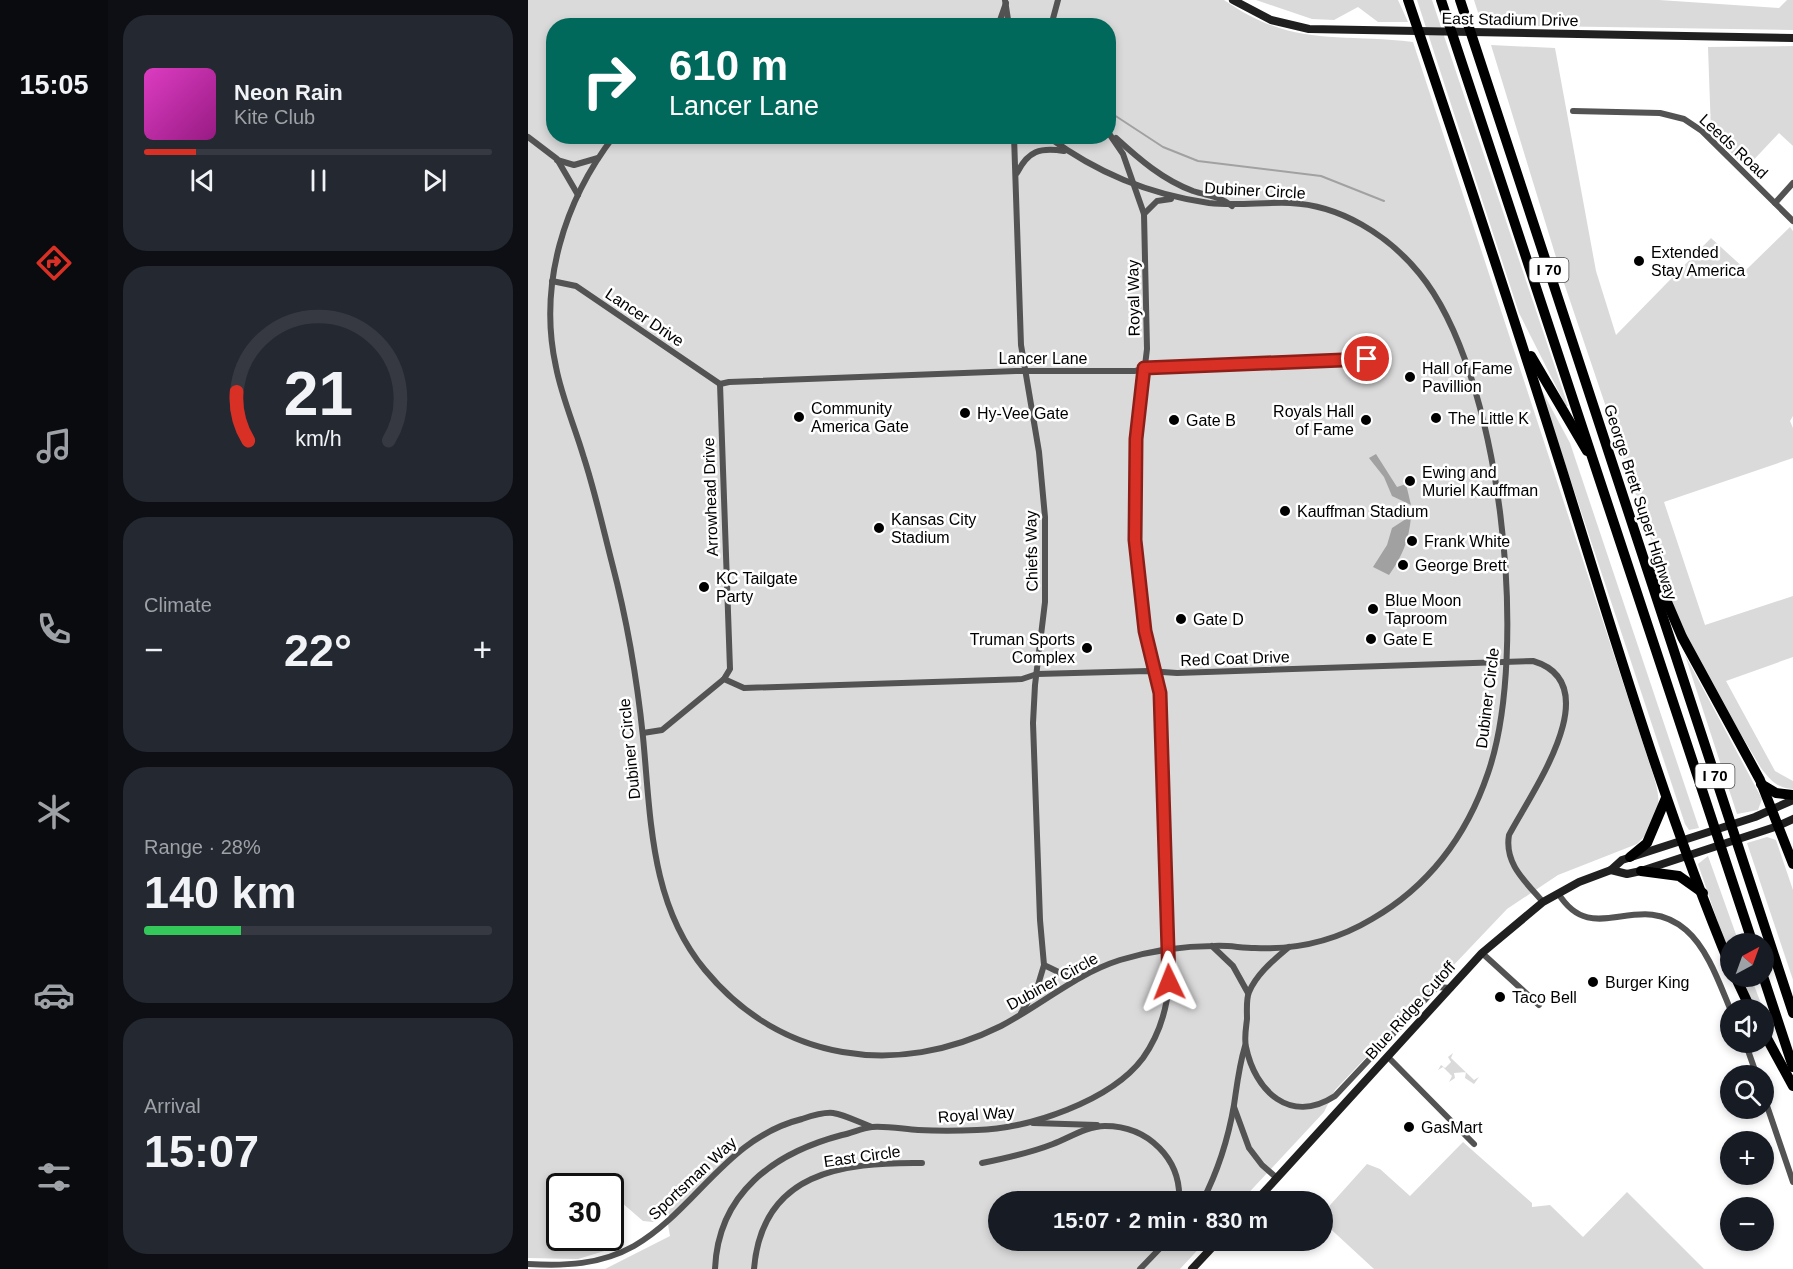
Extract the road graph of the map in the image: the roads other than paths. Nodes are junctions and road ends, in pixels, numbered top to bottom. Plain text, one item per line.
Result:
1 (1058, 0) edge
2 (1233, 0) edge
3 (1408, 0) edge
4 (1441, 0) edge
5 (1460, 0) edge
6 (1006, 1) edge
7 (1001, 18) edge
8 (1008, 18) edge
9 (1053, 18) edge
10 (1793, 38) edge
11 (1573, 111) dead end
12 (528, 137) edge
13 (1116, 138) edge
14 (1116, 142) edge
15 (608, 144) edge
16 (1014, 144) edge
17 (1058, 144) edge
18 (1067, 151) junction
19 (598, 158) junction
20 (557, 159) junction
21 (1015, 176) junction
22 (1793, 183) edge
23 (1135, 186) junction
24 (578, 195) junction
25 (1182, 198) junction
26 (1775, 203) junction
27 (1233, 206) junction
28 (1144, 214) junction
29 (1793, 221) edge
30 (552, 281) junction
31 (1521, 341) junction
32 (1367, 359) dead end
33 (1144, 368) junction
34 (1026, 373) junction
35 (720, 384) junction
36 (1595, 464) junction
37 (1637, 539) junction
38 (1154, 672) junction
39 (1037, 674) junction
40 (724, 679) junction
41 (643, 733) junction
42 (1761, 784) junction
43 (1793, 795) edge
44 (1666, 798) junction
45 (1793, 800) edge
46 (1771, 811) junction
47 (1793, 819) edge
48 (1779, 826) junction
49 (1793, 837) edge
50 (1683, 840) junction
51 (1789, 849) junction
52 (1689, 855) junction
53 (1629, 857) junction
54 (1793, 864) edge
55 (1611, 870) junction
56 (1641, 871) junction
57 (1558, 892) junction
58 (1703, 893) junction
59 (1543, 902) junction
60 (1749, 933) edge
61 (1720, 939) edge
62 (1212, 945) junction
63 (1289, 947) junction
64 (1482, 953) junction
65 (1044, 965) junction
66 (1075, 980) junction
67 (1767, 987) edge
68 (1451, 988) junction
69 (1248, 993) junction
70 (1725, 999) edge
71 (1539, 1005) dead end
72 (1793, 1013) edge
73 (1021, 1014) junction
74 (1246, 1046) junction
75 (1774, 1051) edge
76 (1389, 1058) junction
77 (1793, 1066) edge
78 (1793, 1086) edge
79 (1234, 1106) junction
80 (1772, 1119) edge
81 (1027, 1124) junction
82 (1104, 1126) junction
83 (873, 1127) junction
84 (1474, 1144) dead end
85 (922, 1163) dead end
86 (982, 1163) dead end
87 (1277, 1178) junction
88 (1793, 1182) edge
89 (1179, 1191) edge
90 (1208, 1191) edge
91 (1265, 1191) edge
92 (1158, 1251) edge
93 (1209, 1251) edge
94 (528, 1264) edge
95 (716, 1269) edge
96 (754, 1269) edge
97 (1140, 1269) edge
98 (1192, 1269) edge

1 - 9 street
2 - 10 main road, East Stadium Drive
3 - 31 highway
4 - 36 highway, George Brett Super Highway / I 70
5 - 37 highway, George Brett Super Highway / I 70
6 - 7 street
6 - 8 street
11 - 26 street, Leeds Road
12 - 20 street
13 - 27 street
14 - 23 street, Royal Way
15 - 19 street, Dubiner Circle
16 - 21 street, Chiefs Way
17 - 18 street, Dubiner Circle
18 - 21 street
18 - 23 street, Dubiner Circle
19 - 20 street
19 - 24 street, Dubiner Circle
20 - 24 street
21 - 34 street, Chiefs Way
22 - 26 street
23 - 25 street, Dubiner Circle
23 - 28 street, Royal Way
24 - 30 street, Dubiner Circle
25 - 27 street, Dubiner Circle
25 - 28 street
26 - 29 street, Leeds Road
27 - 63 street, Dubiner Circle
28 - 33 street, Royal Way
30 - 35 street, Lancer Drive
30 - 41 street, Dubiner Circle
31 - 36 highway
31 - 44 highway
32 - 33 street, Lancer Lane
33 - 34 street, Lancer Lane
33 - 38 street, Royal Way
34 - 35 street, Lancer Lane
34 - 39 street, Chiefs Way
35 - 40 street, Arrowhead Drive
36 - 60 highway, George Brett Super Highway / I 70
37 - 42 highway
37 - 72 highway, George Brett Super Highway / I 70
38 - 39 street, Red Coat Drive
38 - 59 street, Red Coat Drive
38 - 81 street, Royal Way
39 - 40 street, Red Coat Drive
39 - 65 street, Chiefs Way
40 - 41 street
41 - 73 street, Dubiner Circle
42 - 43 highway
42 - 46 highway
44 - 50 highway
44 - 53 highway
45 - 46 main road, Blue Ridge Cutoff
46 - 48 highway
46 - 50 main road, Blue Ridge Cutoff
47 - 48 main road, Blue Ridge Cutoff
48 - 51 highway
48 - 52 main road, Blue Ridge Cutoff
49 - 51 highway
50 - 52 highway
50 - 53 main road, Blue Ridge Cutoff
51 - 54 highway
52 - 56 main road, Blue Ridge Cutoff
52 - 58 highway
53 - 55 main road, Blue Ridge Cutoff
55 - 56 main road, Blue Ridge Cutoff
55 - 57 main road, Blue Ridge Cutoff
56 - 58 highway
57 - 59 main road, Blue Ridge Cutoff
57 - 70 street
58 - 61 highway
59 - 64 main road, Blue Ridge Cutoff
62 - 63 street, Dubiner Circle
62 - 66 street, Dubiner Circle
62 - 69 street
63 - 69 street
64 - 68 main road, Blue Ridge Cutoff
64 - 71 street
65 - 66 street
65 - 73 street, Chiefs Way
66 - 73 street, Dubiner Circle
67 - 77 highway
68 - 74 street
68 - 76 main road, Blue Ridge Cutoff
69 - 74 street
74 - 79 street
75 - 78 highway
76 - 84 street
76 - 87 main road, Blue Ridge Cutoff
79 - 87 street
79 - 90 street
80 - 88 street
81 - 82 street
81 - 83 street, Royal Way
82 - 86 street
82 - 89 street
83 - 94 street, Sportsman Way
83 - 95 street, Royal Way
85 - 96 street, East Circle
87 - 91 main road, Blue Ridge Cutoff
92 - 97 street
93 - 98 main road

